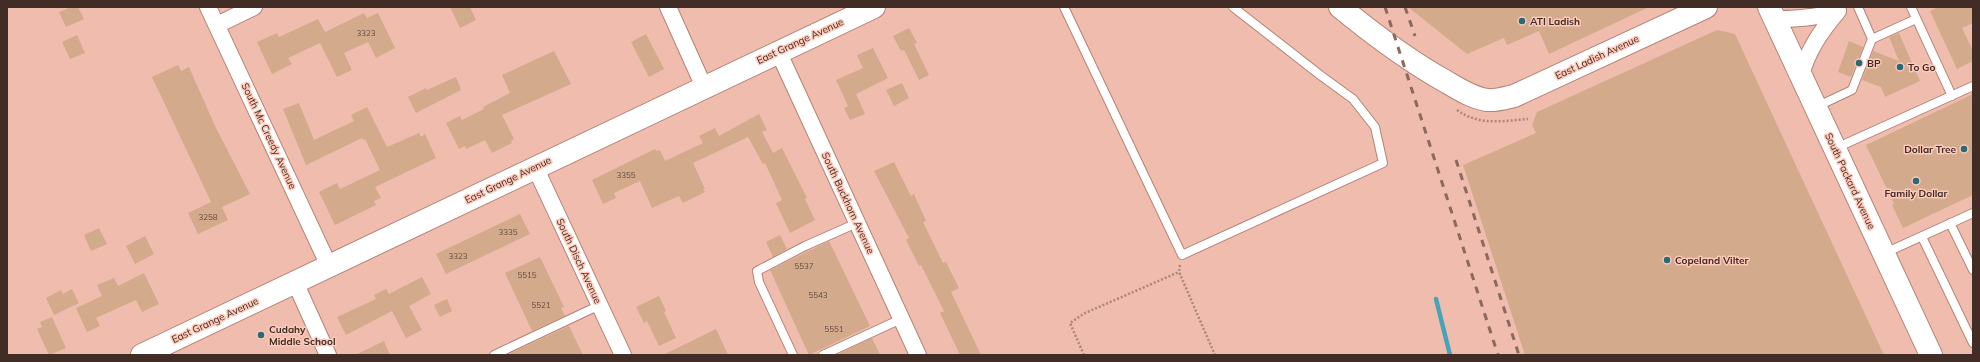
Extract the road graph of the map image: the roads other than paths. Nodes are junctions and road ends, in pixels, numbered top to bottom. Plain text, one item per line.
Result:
1 (208, 7) edge
2 (254, 7) edge
3 (668, 7) edge
4 (874, 7) edge
5 (1064, 7) edge
6 (1233, 7) edge
7 (1340, 7) edge
8 (1706, 7) edge
9 (1858, 7) edge
10 (1911, 7) edge
11 (1842, 9) edge
12 (1772, 13) edge
13 (1916, 18) junction
14 (217, 25) junction
15 (1872, 39) junction
16 (778, 52) junction
17 (1801, 75) junction
18 (1973, 86) edge
19 (704, 87) junction
20 (1952, 96) junction
21 (1816, 107) junction
22 (1835, 148) junction
23 (535, 167) junction
24 (1973, 213) edge
25 (857, 223) junction
26 (1950, 223) junction
27 (1922, 236) junction
28 (1884, 254) junction
29 (329, 266) junction
30 (1973, 270) edge
31 (294, 282) junction
32 (600, 305) junction
33 (901, 319) junction
34 (1973, 343) edge
35 (142, 355) edge
36 (328, 355) edge
37 (494, 355) edge
38 (623, 355) edge
39 (793, 355) edge
40 (823, 355) edge
41 (918, 355) edge
42 (1931, 355) edge

1 - 14 street, South Mc Creedy Avenue
2 - 14 street
3 - 19 street
4 - 16 street, East Grange Avenue
5 - 6 lane
7 - 8 street, East Ladish Avenue
9 - 15 lane
10 - 13 lane
11 - 12 street
11 - 17 street
12 - 17 street, South Packard Avenue
13 - 15 lane
13 - 20 lane
14 - 29 street, South Mc Creedy Avenue
15 - 21 lane
16 - 19 street, East Grange Avenue
16 - 25 street, South Buckhorn Avenue
17 - 21 street, South Packard Avenue
18 - 20 lane
19 - 23 street, East Grange Avenue
20 - 22 lane
21 - 22 street, South Packard Avenue
22 - 28 street, South Packard Avenue
23 - 29 street, East Grange Avenue
23 - 32 street, South Disch Avenue
24 - 26 lane
25 - 33 street, South Buckhorn Avenue
25 - 39 lane
26 - 27 lane
26 - 30 lane
27 - 28 lane
27 - 34 lane
28 - 42 street, South Packard Avenue
29 - 31 street, East Grange Avenue
31 - 35 street, East Grange Avenue
31 - 36 street
32 - 37 lane
32 - 38 street, South Disch Avenue
33 - 40 lane
33 - 41 street, South Buckhorn Avenue

